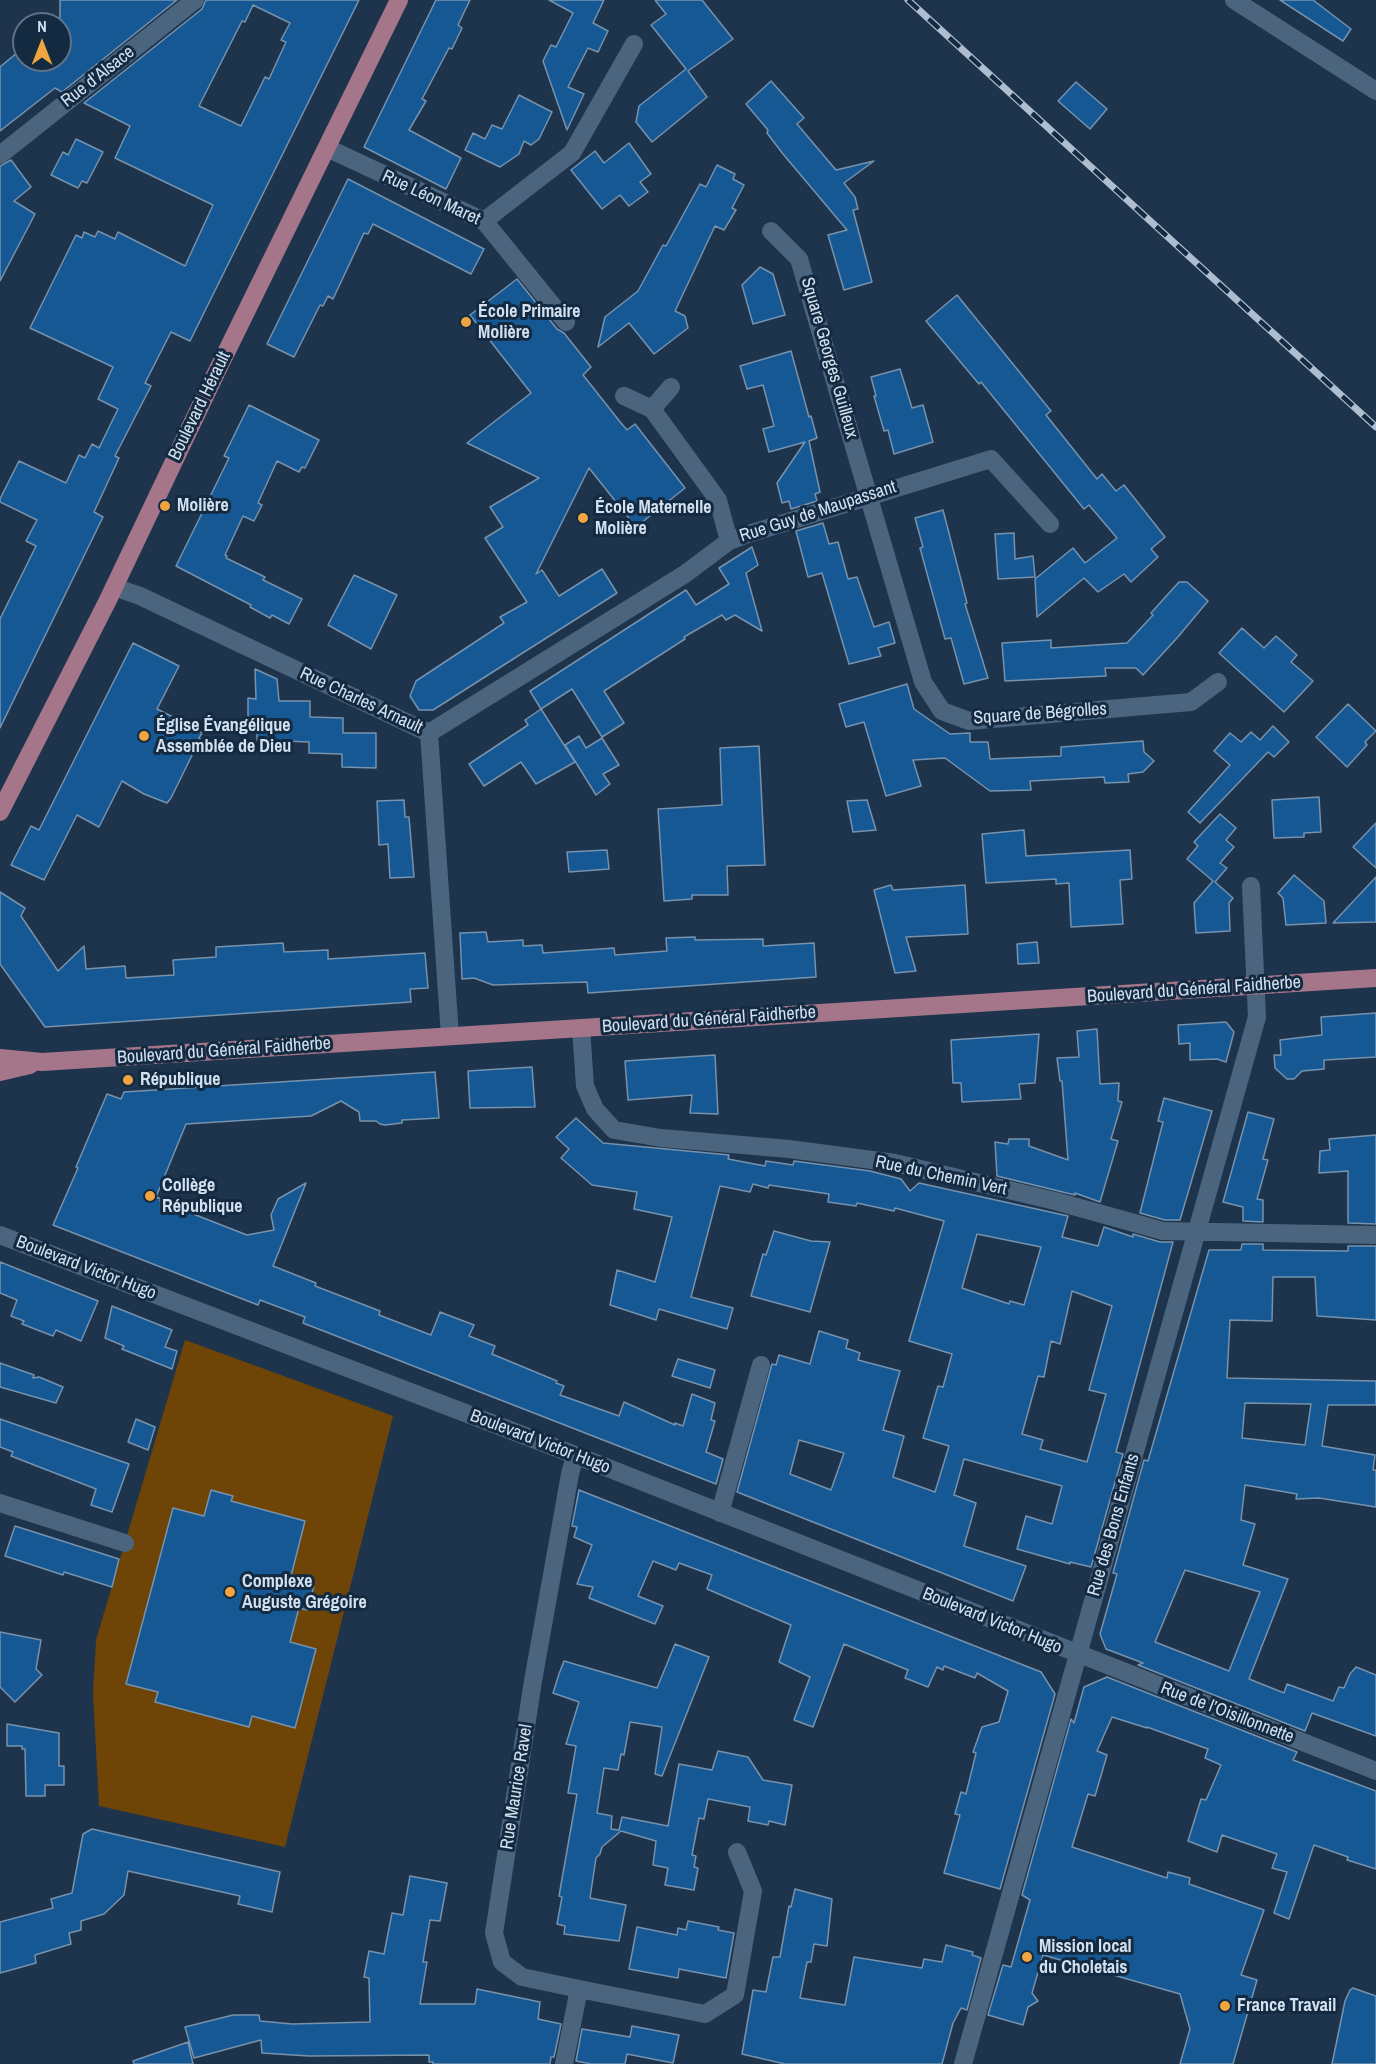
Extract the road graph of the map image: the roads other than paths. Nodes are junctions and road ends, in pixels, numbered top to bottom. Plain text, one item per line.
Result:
1 (195, 0) edge
2 (399, 0) edge
3 (1234, 0) edge
4 (634, 44) dead end
5 (1376, 91) edge
6 (327, 148) junction
7 (0, 155) edge
8 (484, 221) junction
9 (771, 231) dead end
10 (566, 322) dead end
11 (671, 387) dead end
12 (624, 396) dead end
13 (652, 409) junction
14 (869, 495) junction
15 (1050, 524) dead end
16 (729, 541) junction
17 (114, 587) junction
18 (1218, 682) dead end
19 (429, 733) junction
20 (0, 812) edge
21 (1251, 886) dead end
22 (1376, 978) edge
23 (1257, 986) junction
24 (581, 1028) junction
25 (450, 1036) junction
26 (0, 1058) edge
27 (42, 1062) junction
28 (0, 1072) edge
29 (1197, 1233) junction
30 (0, 1235) edge
31 (1376, 1235) edge
32 (761, 1365) dead end
33 (575, 1455) junction
34 (0, 1503) edge
35 (720, 1513) junction
36 (125, 1543) dead end
37 (1078, 1654) junction
38 (1376, 1771) edge
39 (738, 1852) dead end
40 (579, 1989) junction
41 (564, 2064) edge
42 (963, 2064) edge

1 - 7 street, Rue d’Alsace
2 - 6 main road, Boulevard Hérault
3 - 5 street
4 - 8 street
6 - 8 street, Rue Léon Maret
6 - 17 main road, Boulevard Hérault
8 - 10 street, Rue Léon Maret
9 - 14 street, Square Georges Guilleux
11 - 13 street
12 - 13 street
13 - 16 street
14 - 15 street, Rue Guy de Maupassant
14 - 16 street, Rue Guy de Maupassant
14 - 18 street, Square de Bégrolles
16 - 19 street, Rue Guy de Maupassant
17 - 19 street, Rue Charles Arnault
17 - 20 main road, Boulevard Hérault
19 - 25 street, Rue Charles Arnault
21 - 23 street, Rue des Bons Enfants
22 - 23 main road, Boulevard du Général Faidherbe
23 - 24 main road, Boulevard du Général Faidherbe
23 - 29 street, Rue des Bons Enfants
24 - 25 main road, Boulevard du Général Faidherbe
24 - 29 street, Rue du Chemin Vert
25 - 27 main road, Boulevard du Général Faidherbe
26 - 27 main road, Boulevard du Général Faidherbe
27 - 28 main road, Boulevard du Général Faidherbe
29 - 31 street, Rue du Chemin Vert
29 - 37 street, Rue des Bons Enfants
30 - 33 street, Boulevard Victor Hugo
32 - 35 street
33 - 35 street, Boulevard Victor Hugo
33 - 40 street, Rue Maurice Ravel
34 - 36 street
35 - 37 street, Boulevard Victor Hugo
37 - 38 street, Rue de l’Oisillonnette
37 - 42 street, Rue des Bons Enfants
39 - 40 street, Rue Maurice Ravel
40 - 41 street

